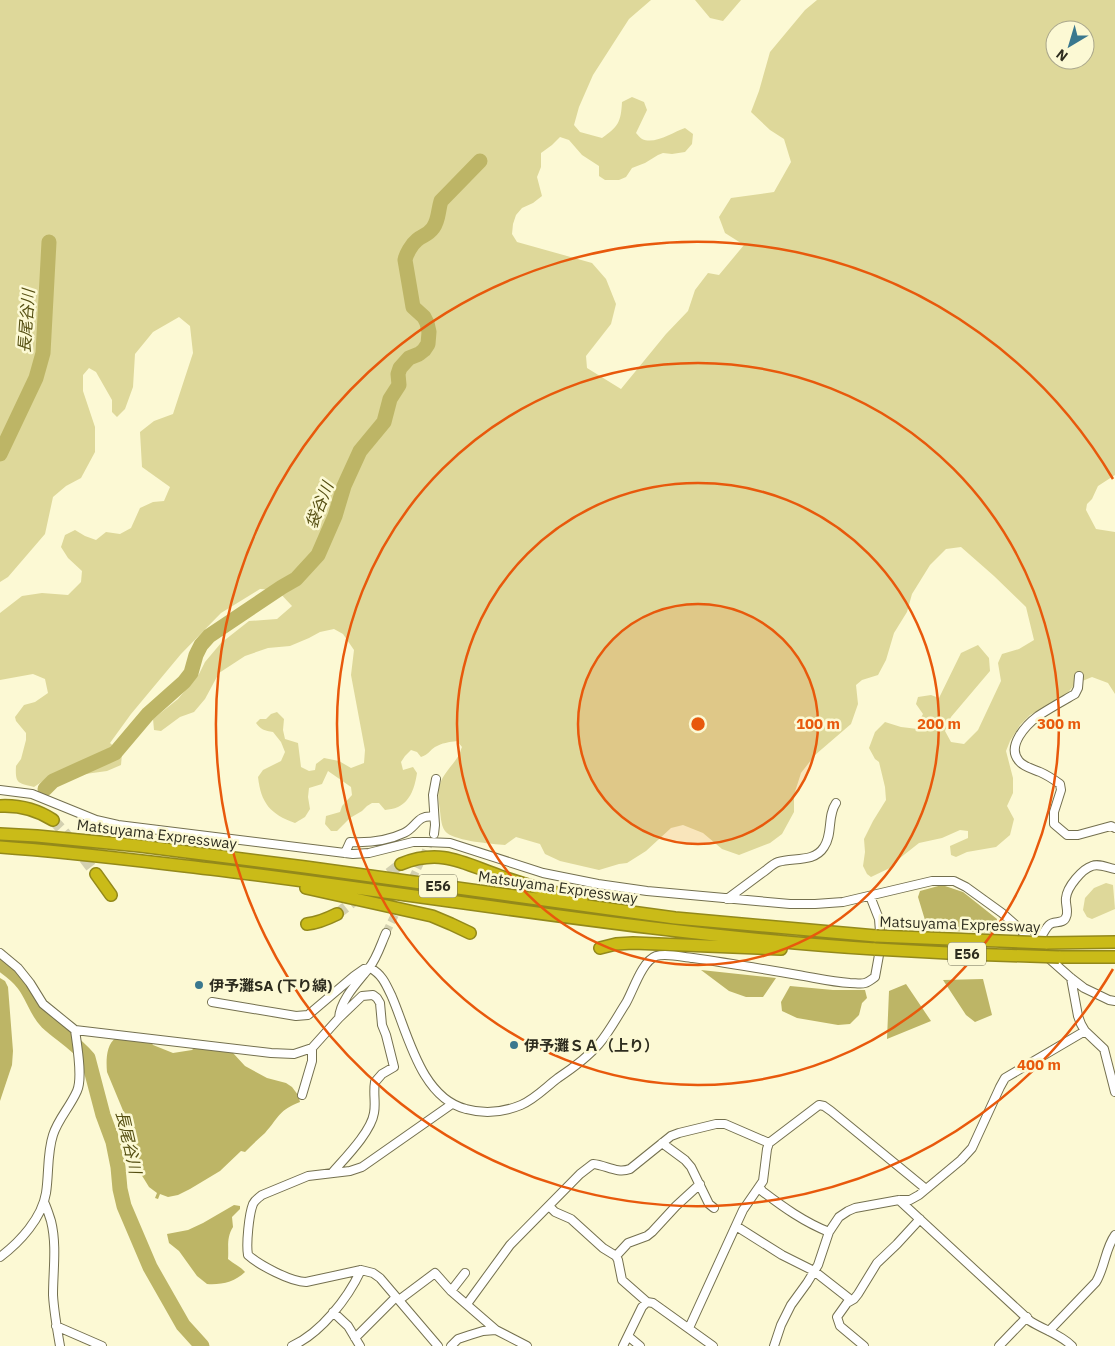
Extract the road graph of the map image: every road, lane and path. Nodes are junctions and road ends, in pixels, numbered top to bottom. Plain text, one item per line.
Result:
1 (1079, 676) dead end
2 (436, 779) dead end
3 (0, 790) edge
4 (836, 803) dead end
5 (0, 806) edge
6 (434, 817) junction
7 (53, 820) tunnel mouth
8 (1115, 828) edge
9 (0, 834) edge
10 (434, 834) tunnel mouth
11 (0, 847) edge
12 (346, 853) junction
13 (138, 860) junction
14 (401, 864) tunnel mouth
15 (1115, 870) edge
16 (96, 874) tunnel mouth
17 (111, 895) dead end
18 (870, 896) junction
19 (728, 899) junction
20 (337, 914) tunnel mouth
21 (307, 924) dead end
22 (752, 925) junction
23 (386, 933) tunnel mouth
24 (470, 933) dead end
25 (1115, 942) edge
26 (1041, 945) junction
27 (600, 948) dead end
28 (875, 949) junction
29 (0, 953) edge
30 (1115, 957) edge
31 (370, 968) junction
32 (1071, 978) junction
33 (1115, 1001) edge
34 (212, 1002) dead end
35 (338, 1018) junction
36 (75, 1030) junction
37 (1085, 1031) junction
38 (312, 1048) junction
39 (1115, 1092) edge
40 (302, 1095) dead end
41 (452, 1104) junction
42 (662, 1143) junction
43 (769, 1143) junction
44 (332, 1174) junction
45 (700, 1184) junction
46 (760, 1187) junction
47 (926, 1189) junction
48 (899, 1200) junction
49 (44, 1202) junction
50 (549, 1206) junction
51 (714, 1208) dead end
52 (920, 1219) junction
53 (736, 1226) junction
54 (829, 1232) junction
55 (1115, 1235) edge
56 (0, 1256) edge
57 (616, 1256) junction
58 (361, 1270) junction
59 (814, 1271) junction
60 (465, 1273) dead end
61 (451, 1291) junction
62 (397, 1299) junction
63 (851, 1300) junction
64 (647, 1302) junction
65 (467, 1304) junction
66 (333, 1312) junction
67 (1026, 1317) junction
68 (56, 1326) junction
69 (689, 1328) junction
70 (496, 1330) junction
71 (1049, 1331) junction
72 (628, 1336) junction
73 (355, 1338) junction
74 (60, 1346) edge
75 (102, 1346) edge
76 (292, 1346) edge
77 (360, 1346) edge
78 (438, 1346) edge
79 (451, 1346) edge
80 (527, 1346) edge
81 (622, 1346) edge
82 (640, 1346) edge
83 (713, 1346) edge
84 (774, 1346) edge
85 (864, 1346) edge
86 (999, 1346) edge
87 (1072, 1346) edge

1 - 8 street
2 - 6 street
3 - 12 street
4 - 19 street
5 - 7 highway
6 - 10 street
6 - 12 street
9 - 22 highway, Matsuyama Expressway / E56
11 - 13 highway, Matsuyama Expressway / E56
12 - 19 street
13 - 24 highway
13 - 28 highway, Matsuyama Expressway / E56
14 - 22 highway
15 - 26 street
16 - 17 highway
18 - 19 street
18 - 26 street
18 - 41 street
20 - 21 highway
22 - 26 highway, Matsuyama Expressway / E56, bridge
23 - 31 street
25 - 26 highway, Matsuyama Expressway / E56
26 - 32 street
27 - 28 highway
28 - 30 highway, Matsuyama Expressway / E56, bridge
29 - 36 street
31 - 34 street
31 - 35 street
31 - 41 street
32 - 33 street
32 - 37 street
35 - 38 street
35 - 44 street
36 - 38 street
36 - 49 street
37 - 39 street
37 - 47 street
38 - 40 street
41 - 44 street
42 - 43 street
42 - 45 street
42 - 50 street
43 - 46 street
43 - 47 street
44 - 58 street
45 - 51 street
45 - 57 street
46 - 53 street
46 - 54 street
47 - 48 street
48 - 52 street
48 - 54 street
49 - 56 street
49 - 68 street
50 - 57 street
50 - 65 street
52 - 63 street
52 - 67 street
53 - 59 street
53 - 69 street
54 - 59 street
55 - 71 street
57 - 64 street
58 - 62 street
58 - 66 street
59 - 63 street
59 - 84 street
60 - 61 street
61 - 62 street
61 - 65 street
62 - 73 street
62 - 78 street
63 - 85 street
64 - 69 street
64 - 72 street
65 - 70 street
66 - 73 street
66 - 76 street
67 - 71 street
67 - 86 street
68 - 74 street
68 - 75 street
69 - 83 street
70 - 79 street
70 - 80 street
71 - 87 street
72 - 81 street
72 - 82 street
73 - 77 street

